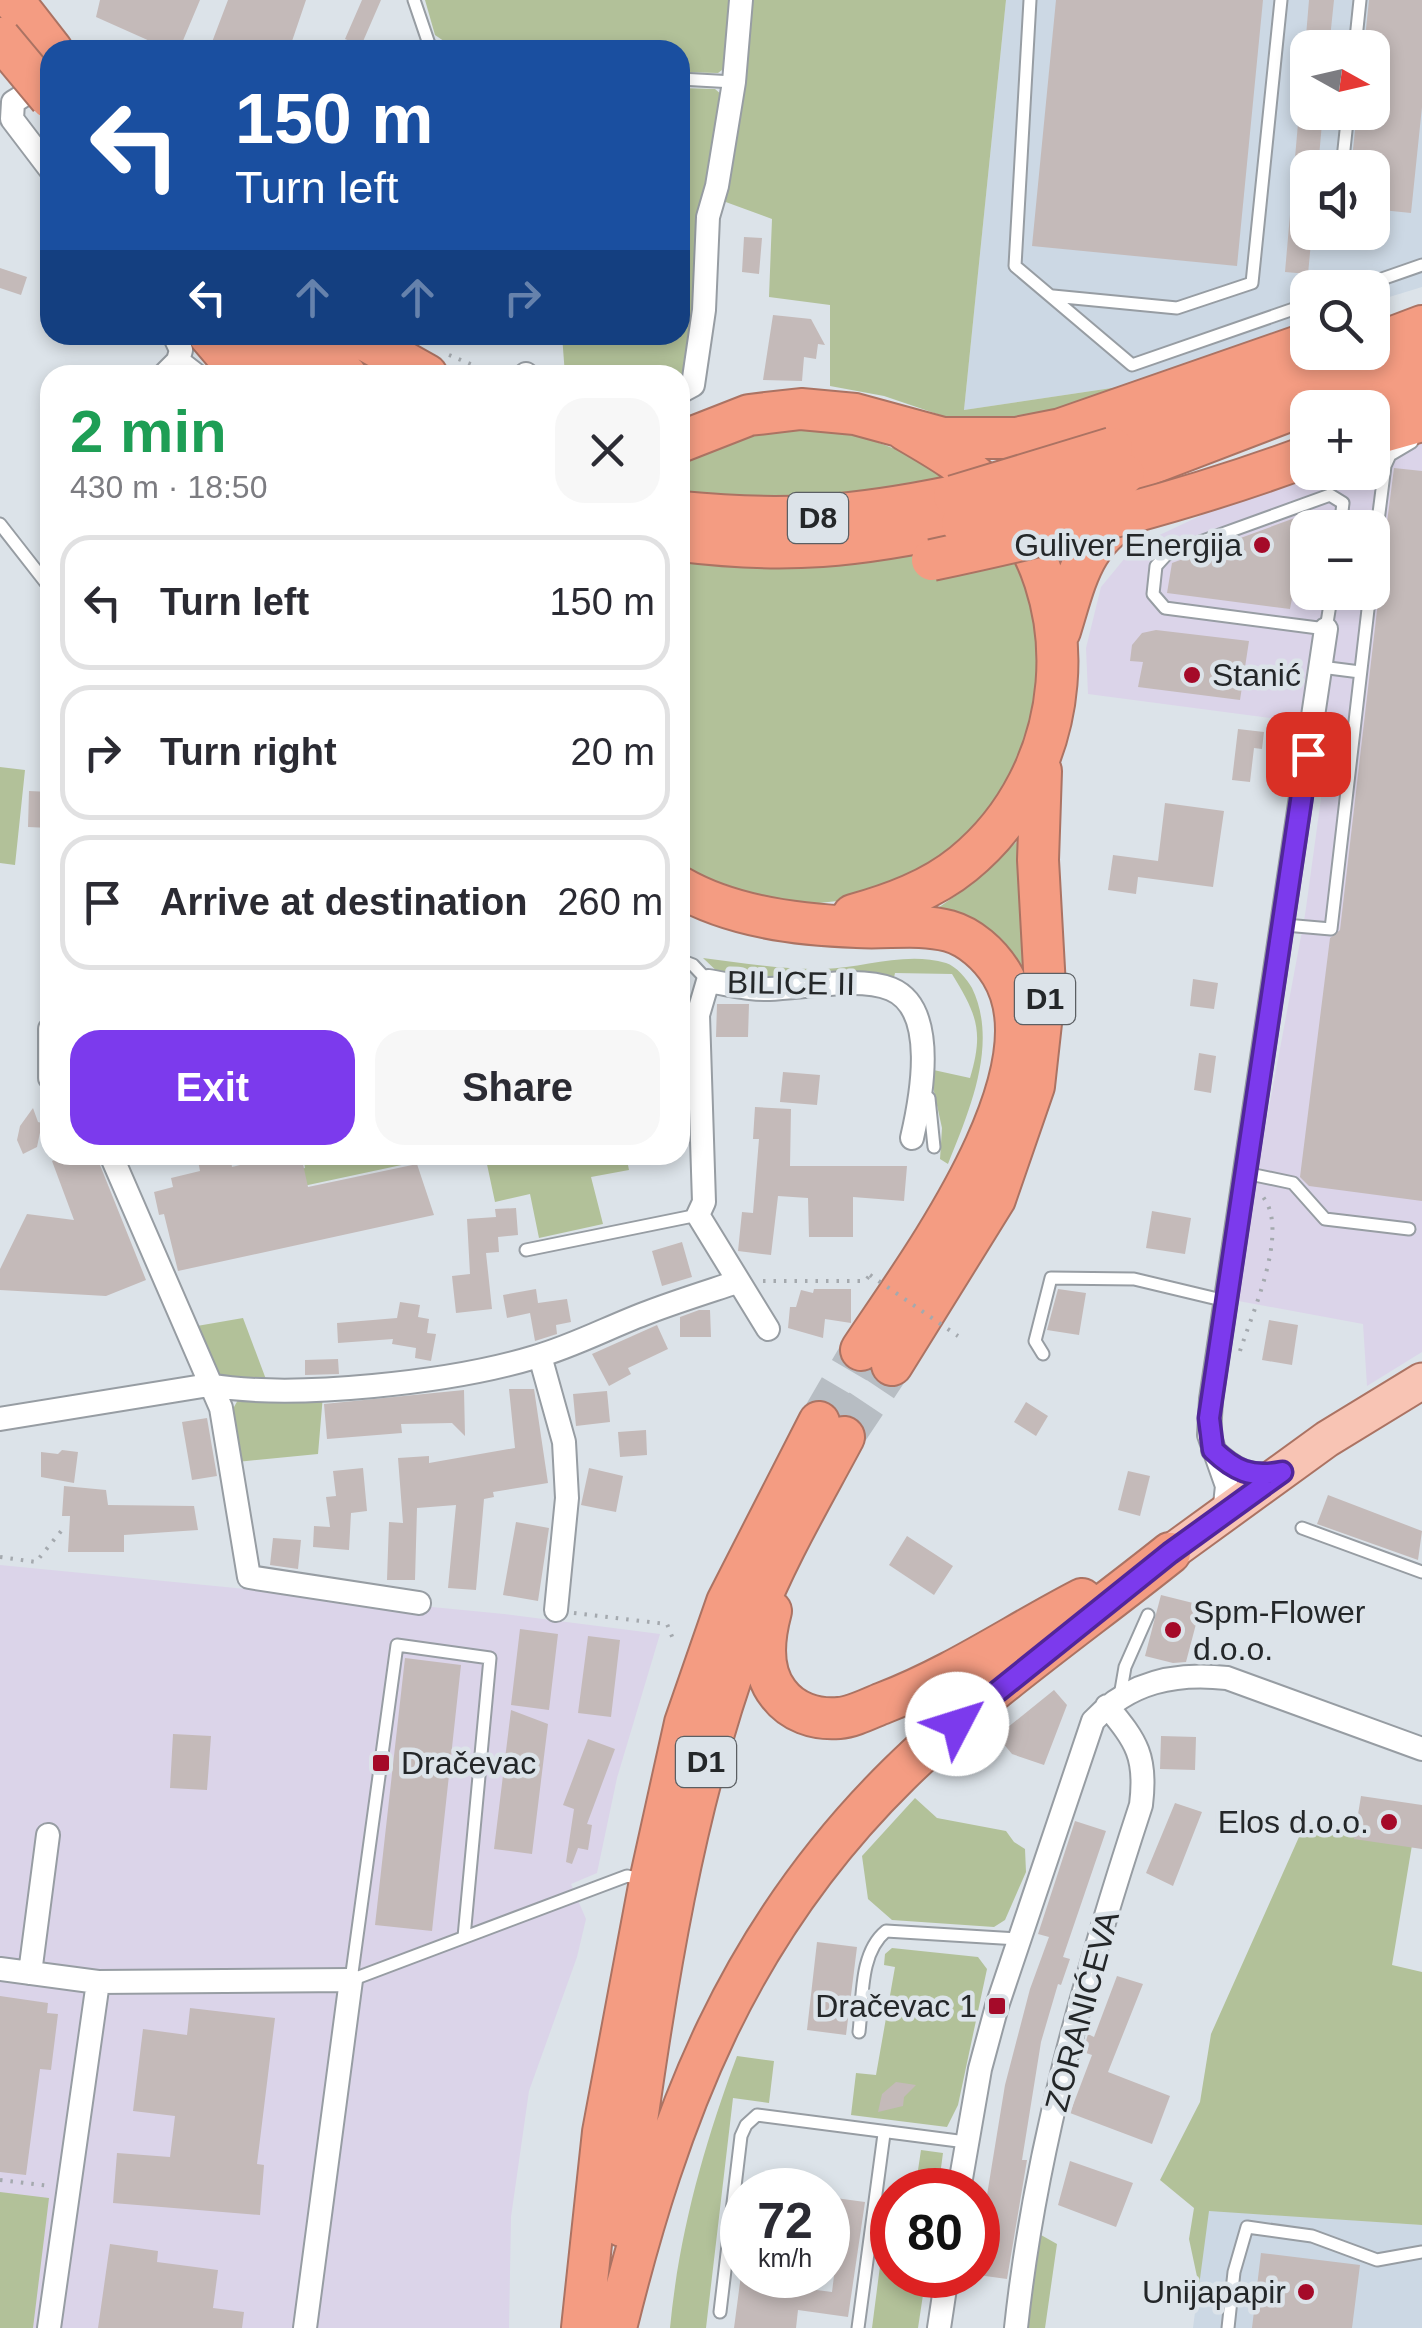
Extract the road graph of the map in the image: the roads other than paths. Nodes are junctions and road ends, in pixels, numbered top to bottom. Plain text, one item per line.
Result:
1 (13, 0) edge
2 (414, 0) edge
3 (741, 0) edge
4 (1030, 0) edge
5 (1281, 0) edge
6 (1360, 0) edge
7 (1357, 30) edge
8 (0, 38) edge
9 (44, 40) edge
10 (428, 40) edge
11 (690, 80) edge
12 (734, 82) junction
13 (40, 85) edge
14 (40, 86) edge
15 (40, 156) edge
16 (1422, 265) edge
17 (1390, 276) edge
18 (1053, 296) junction
19 (1422, 309) edge
20 (1290, 310) edge
21 (1390, 318) edge
22 (1422, 326) edge
23 (1390, 338) edge
24 (217, 345) edge
25 (265, 345) edge
26 (307, 345) edge
27 (384, 345) edge
28 (1290, 348) edge
29 (1422, 360) edge
30 (436, 364) edge
31 (233, 365) edge
32 (287, 365) edge
33 (333, 365) edge
34 (1315, 370) edge
35 (1422, 386) edge
36 (690, 387) edge
37 (1390, 401) edge
38 (1422, 421) edge
39 (905, 430) junction
40 (690, 435) edge
41 (1422, 440) edge
42 (1390, 443) edge
43 (1290, 445) edge
44 (1390, 455) edge
45 (1118, 461) junction
46 (1290, 463) edge
47 (958, 510) junction
48 (1342, 510) edge
49 (690, 513) edge
50 (0, 524) edge
51 (690, 541) edge
52 (751, 550) junction
53 (40, 575) edge
54 (1329, 610) edge
55 (1368, 610) edge
56 (1326, 629) junction
57 (1057, 639) junction
58 (1321, 667) junction
59 (1360, 672) junction
60 (1042, 754) junction
61 (690, 892) edge
62 (794, 920) junction
63 (1284, 925) junction
64 (690, 964) edge
65 (708, 981) junction
66 (923, 1142) dead end
67 (118, 1165) edge
68 (1245, 1173) junction
69 (698, 1215) junction
70 (1409, 1228) dead end
71 (526, 1250) dead end
72 (736, 1282) junction
73 (1226, 1300) junction
74 (768, 1329) dead end
75 (1043, 1354) dead end
76 (540, 1356) junction
77 (1422, 1383) edge
78 (209, 1385) junction
79 (0, 1419) edge
80 (1213, 1450) junction
81 (1282, 1472) junction
82 (1224, 1514) junction
83 (1302, 1528) dead end
84 (794, 1529) junction
85 (1170, 1553) junction
86 (1422, 1572) edge
87 (418, 1603) dead end
88 (556, 1610) road end
89 (1148, 1616) dead end
90 (1107, 1708) junction
91 (1422, 1749) edge
92 (48, 1835) dead end
93 (650, 1881) junction
94 (464, 1937) junction
95 (1018, 1940) junction
96 (0, 1969) edge
97 (30, 1973) junction
98 (351, 1980) junction
99 (98, 1982) junction
100 (860, 2032) dead end
101 (884, 2134) junction
102 (966, 2142) junction
103 (962, 2168) edge
104 (1422, 2252) edge
105 (943, 2298) edge
106 (720, 2312) dead end
107 (49, 2328) edge
108 (305, 2328) edge
109 (582, 2328) edge
110 (613, 2328) edge
111 (858, 2328) edge
112 (939, 2328) edge
113 (1016, 2328) edge
114 (1228, 2328) edge

1 - 9 highway
2 - 10 lane
3 - 12 street
4 - 18 lane
5 - 18 lane
6 - 7 lane
8 - 14 highway, bridge
11 - 12 lane
12 - 36 street
13 - 15 street
16 - 17 lane
18 - 20 lane
19 - 21 highway
22 - 23 highway
24 - 31 highway
25 - 32 highway
26 - 33 highway
27 - 30 highway
28 - 39 highway
29 - 45 highway, D8
34 - 45 highway, D8
35 - 37 highway
38 - 42 highway
39 - 40 highway, D1
39 - 57 highway, D1
41 - 44 lane
43 - 57 highway
45 - 47 highway, D8, bridge
46 - 52 highway, bridge
47 - 49 highway, D8
47 - 52 highway, D8
48 - 56 lane
50 - 53 lane
51 - 52 highway, D8
54 - 56 lane
55 - 59 lane
56 - 58 street
57 - 60 highway, D1
58 - 59 lane
58 - 63 street
59 - 63 lane
60 - 62 highway
60 - 62 highway, D1
61 - 62 highway, D1
63 - 68 street
64 - 65 lane
65 - 66 street, BILICE II
65 - 69 street, BILICE II
67 - 78 street
68 - 70 lane
68 - 73 street
69 - 71 lane
69 - 72 street
72 - 74 street
72 - 76 street
73 - 75 lane
73 - 80 street
76 - 78 street
76 - 88 street
77 - 81 main road
78 - 79 street
78 - 87 street
80 - 81 street
80 - 82 street
81 - 82 main road
82 - 85 main road
83 - 86 lane
84 - 85 highway
84 - 93 highway, D1
84 - 110 highway, D1
85 - 110 highway
89 - 90 lane
90 - 91 street
90 - 95 street
90 - 113 street, ZORANIĆEVA
92 - 97 street
93 - 94 lane
93 - 109 highway, D1
94 - 98 lane
94 - 98 lane
95 - 100 lane
95 - 102 street
96 - 97 street
97 - 99 street
98 - 99 street
98 - 108 street
99 - 107 street
101 - 102 lane
101 - 106 lane
101 - 111 lane
102 - 103 street
104 - 114 lane
105 - 112 street

